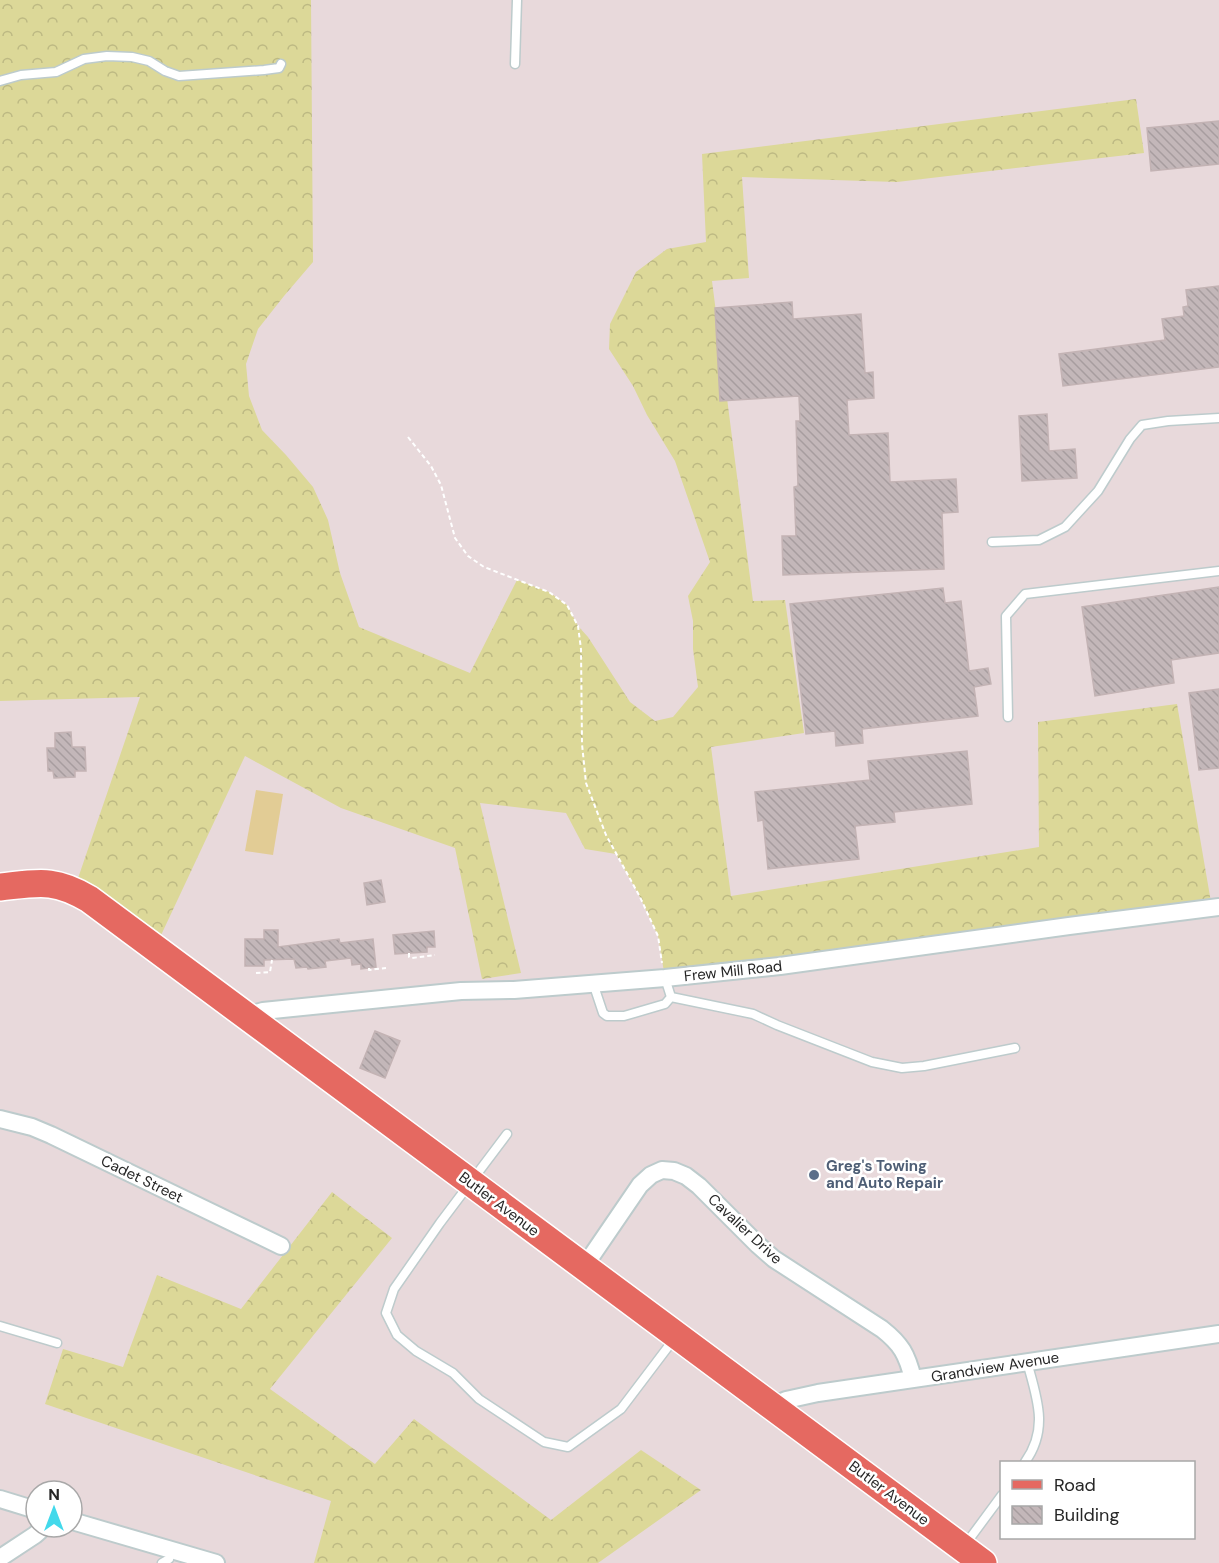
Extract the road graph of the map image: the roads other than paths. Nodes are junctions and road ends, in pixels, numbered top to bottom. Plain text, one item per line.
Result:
1 (517, 0) edge
2 (281, 64) dead end
3 (515, 64) dead end
4 (0, 81) edge
5 (1219, 418) edge
6 (992, 542) dead end
7 (1219, 570) edge
8 (1008, 717) dead end
9 (0, 887) edge
10 (1219, 907) edge
11 (665, 978) junction
12 (593, 983) junction
13 (671, 997) junction
14 (246, 1016) junction
15 (1015, 1048) dead end
16 (0, 1119) edge
17 (507, 1134) dead end
18 (470, 1182) junction
19 (281, 1246) dead end
20 (584, 1267) junction
21 (0, 1326) edge
22 (1219, 1334) edge
23 (677, 1336) junction
24 (57, 1344) dead end
25 (1027, 1362) junction
26 (913, 1379) junction
27 (772, 1406) junction
28 (1026, 1461) edge
29 (0, 1499) edge
30 (1000, 1499) edge
31 (24, 1506) edge
32 (84, 1526) edge
33 (29, 1539) edge
34 (973, 1555) edge
35 (0, 1558) edge
36 (166, 1558) edge
37 (216, 1563) edge

1 - 3 lane
2 - 4 lane
5 - 6 lane
7 - 8 lane
9 - 14 main road, Butler Avenue
10 - 11 street, Frew Mill Road
11 - 12 street, Frew Mill Road
11 - 13 lane
12 - 13 lane
12 - 14 street, Frew Mill Road
13 - 15 lane
14 - 18 main road, Butler Avenue
16 - 19 street, Cadet Street
17 - 18 lane
18 - 20 main road, Butler Avenue
18 - 23 lane
20 - 23 main road, Butler Avenue
20 - 26 street, Cavalier Drive
21 - 24 lane
22 - 25 street, Grandview Avenue
23 - 27 main road, Butler Avenue
25 - 26 street, Grandview Avenue
25 - 28 lane
26 - 27 street, Grandview Avenue
27 - 34 main road, Butler Avenue
29 - 31 street
30 - 34 lane
32 - 36 street
33 - 35 street
36 - 37 street

